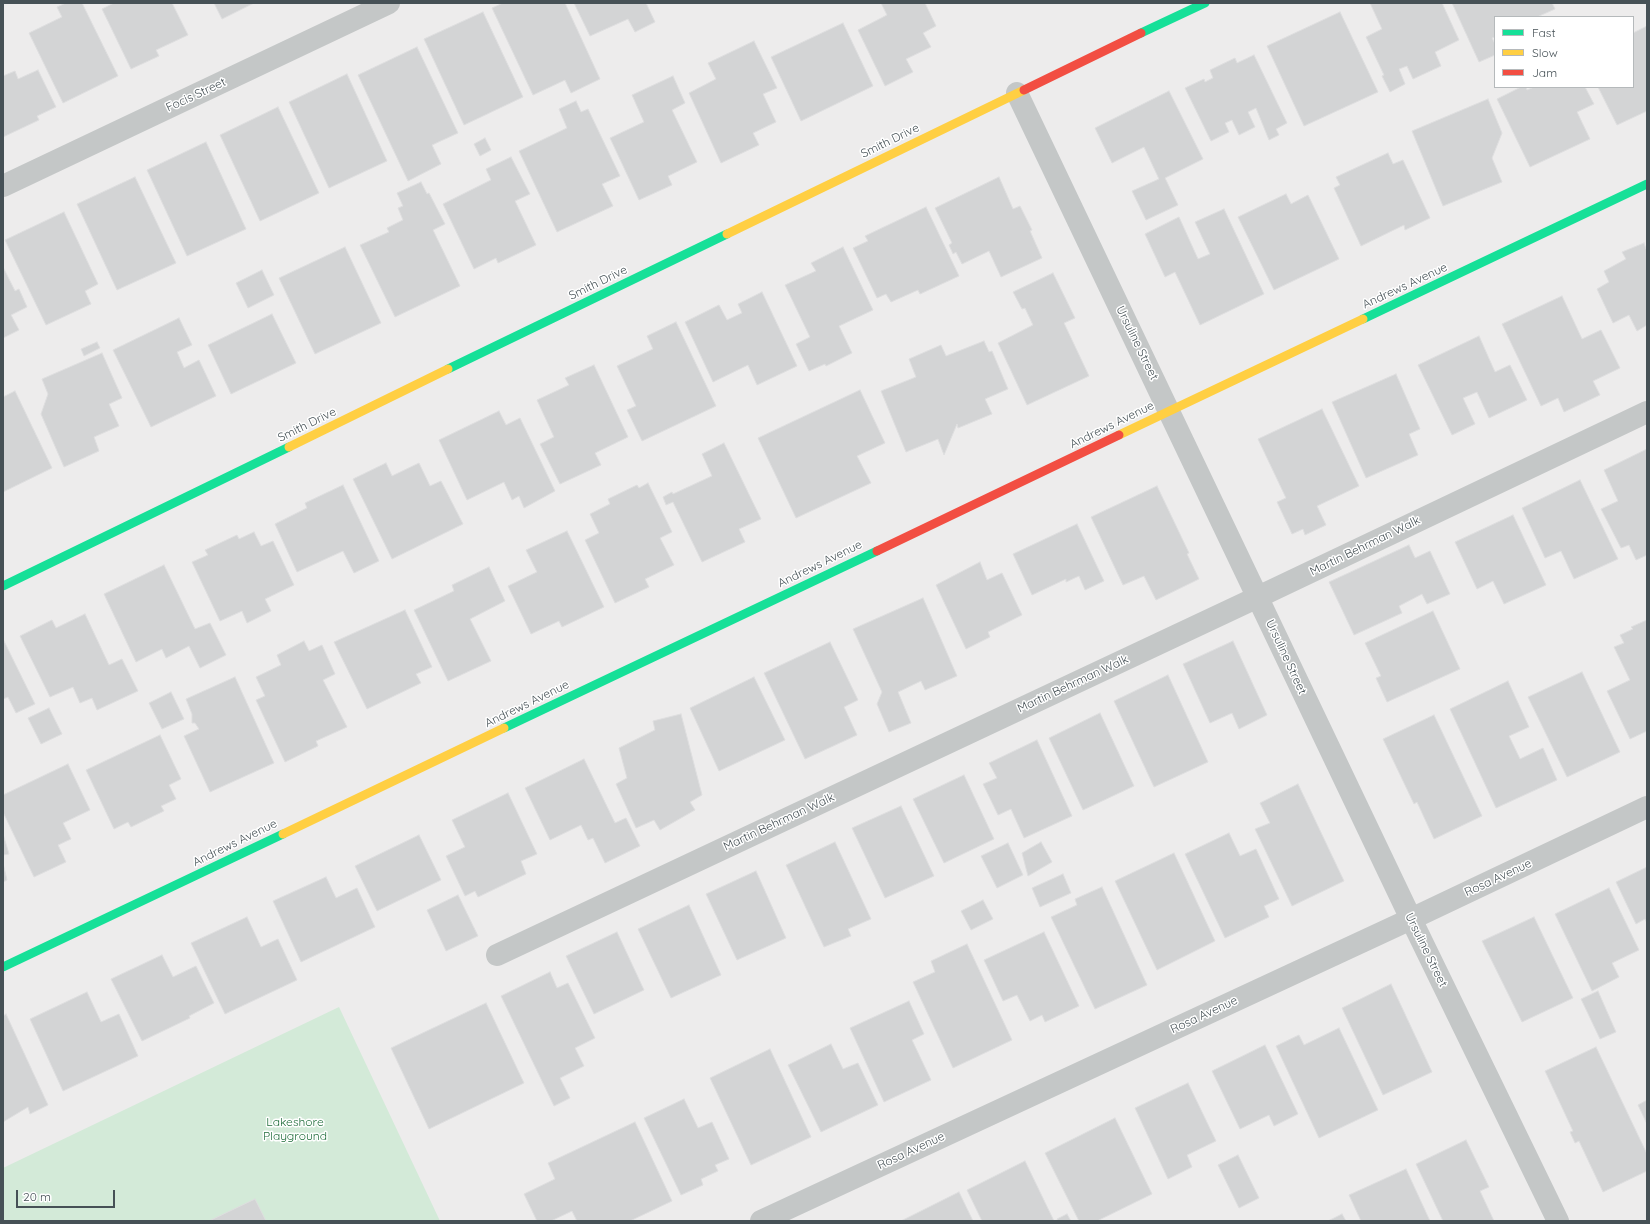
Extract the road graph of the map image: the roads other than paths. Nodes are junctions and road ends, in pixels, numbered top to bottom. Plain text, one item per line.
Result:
1 (389, 3) edge
2 (1204, 3) edge
3 (1017, 93) junction
4 (1647, 184) edge
5 (3, 186) edge
6 (1169, 411) junction
7 (1647, 412) edge
8 (3, 586) edge
9 (1258, 597) junction
10 (1647, 807) edge
11 (1411, 919) junction
12 (497, 955) dead end
13 (3, 967) edge
14 (761, 1221) edge
15 (1558, 1221) edge

1 - 5 street, Focis Street
2 - 3 street, Smith Drive
3 - 6 street, Ursuline Street
3 - 8 street, Smith Drive
4 - 6 street, Andrews Avenue
6 - 9 street, Ursuline Street
6 - 13 street, Andrews Avenue
7 - 9 street, Martin Behrman Walk
9 - 11 street, Ursuline Street
9 - 12 street, Martin Behrman Walk
10 - 11 street, Rosa Avenue
11 - 14 street, Rosa Avenue
11 - 15 street, Ursuline Street

